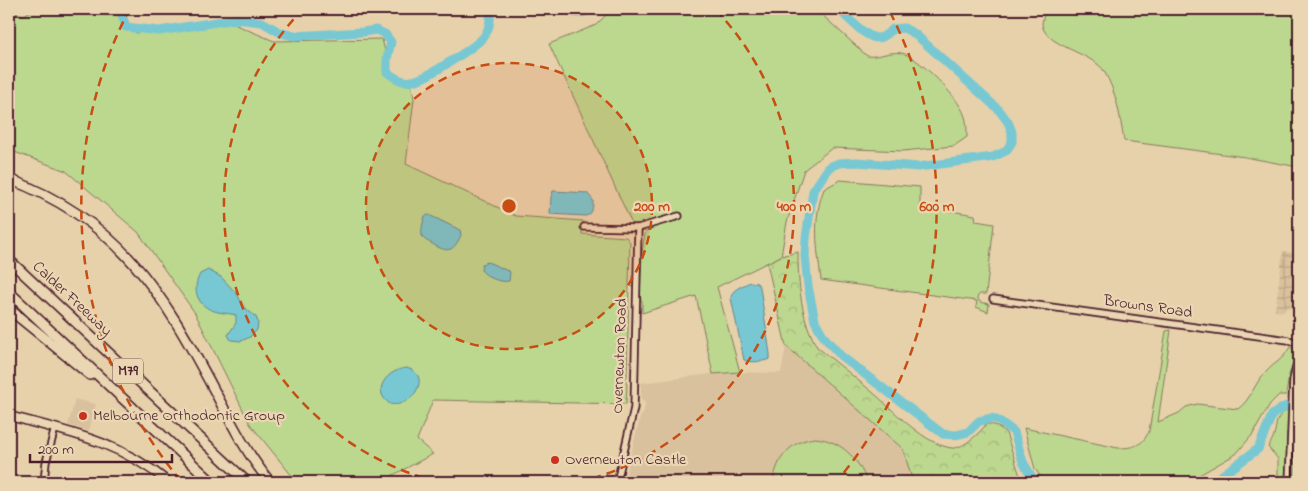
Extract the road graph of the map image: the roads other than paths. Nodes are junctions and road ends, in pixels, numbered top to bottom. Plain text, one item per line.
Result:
1 (9, 178) edge
2 (679, 216) dead end
3 (584, 227) dead end
4 (638, 228) junction
5 (9, 260) edge
6 (9, 292) edge
7 (993, 299) dead end
8 (9, 309) edge
9 (1299, 343) edge
10 (1299, 356) edge
11 (9, 416) edge
12 (55, 428) junction
13 (173, 446) junction
14 (44, 482) edge
15 (168, 482) edge
16 (212, 482) edge
17 (247, 482) edge
18 (270, 482) edge
19 (617, 482) edge
20 (1289, 482) edge

1 - 18 highway
2 - 4 street
3 - 4 street
4 - 19 street, Overnewton Road
5 - 17 highway, Calder Freeway / M79
6 - 13 highway, M79
7 - 9 street, Browns Road
8 - 13 highway
10 - 20 street
11 - 12 main road
12 - 14 street
12 - 15 main road
13 - 16 highway, M79

